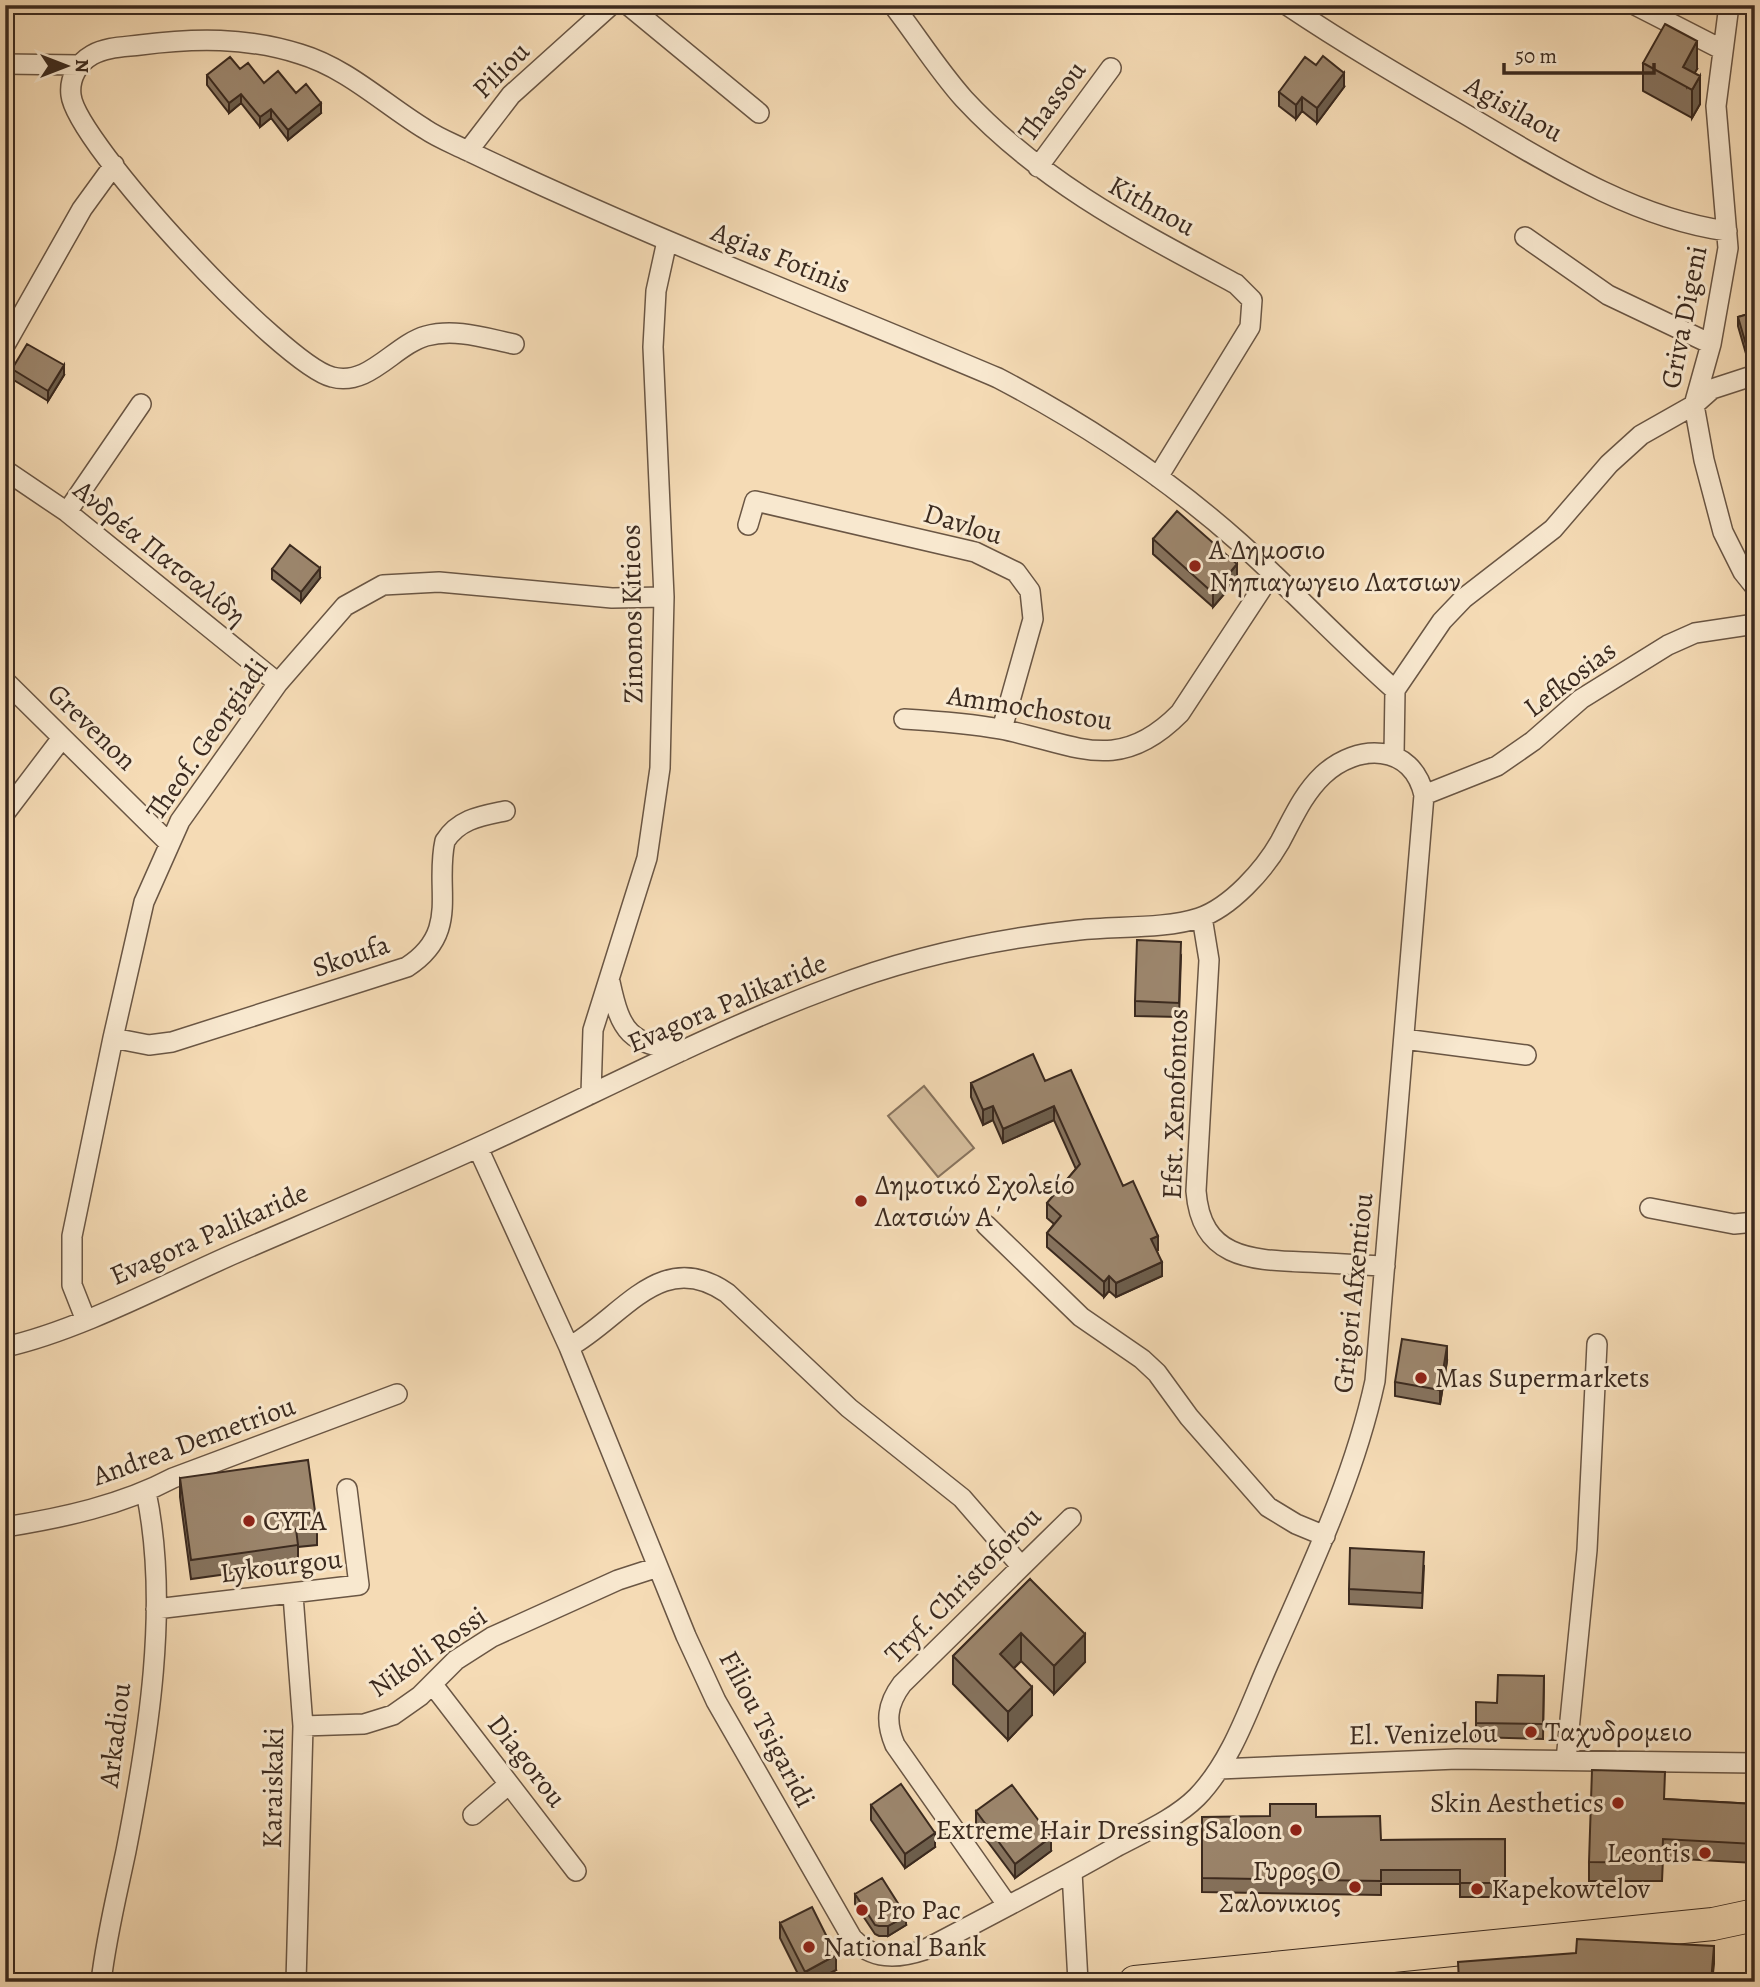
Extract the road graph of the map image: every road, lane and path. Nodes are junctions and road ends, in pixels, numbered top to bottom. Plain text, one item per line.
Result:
1 (611, 5) edge
2 (628, 5) edge
3 (893, 5) edge
4 (1287, 5) edge
5 (1635, 5) edge
6 (1728, 5) edge
7 (1721, 48) junction
8 (5, 64) edge
9 (79, 65) junction
10 (1111, 68) dead end
11 (759, 113) dead end
12 (468, 151) junction
13 (114, 165) junction
14 (1038, 167) junction
15 (1727, 232) junction
16 (1525, 237) dead end
17 (667, 241) junction
18 (514, 344) dead end
19 (1711, 344) junction
20 (5, 345) edge
21 (1755, 375) edge
22 (141, 404) dead end
23 (1694, 405) junction
24 (5, 470) edge
25 (1158, 477) junction
26 (67, 512) junction
27 (748, 525) dead end
28 (1272, 573) junction
29 (1755, 587) edge
30 (663, 597) junction
31 (1755, 624) edge
32 (5, 681) edge
33 (278, 683) junction
34 (1395, 690) junction
35 (904, 719) dead end
36 (1002, 729) junction
37 (62, 738) junction
38 (1394, 755) junction
39 (1424, 795) junction
40 (505, 811) dead end
41 (5, 813) edge
42 (169, 843) junction
43 (1202, 917) junction
44 (610, 981) junction
45 (113, 1038) junction
46 (1405, 1038) junction
47 (682, 1051) junction
48 (1526, 1055) dead end
49 (591, 1094) junction
50 (478, 1148) junction
51 (1650, 1208) dead end
52 (1755, 1222) edge
53 (986, 1225) dead end
54 (1385, 1266) junction
55 (85, 1318) junction
56 (1597, 1344) dead end
57 (5, 1347) edge
58 (569, 1347) junction
59 (397, 1394) dead end
60 (347, 1489) dead end
61 (146, 1492) junction
62 (1071, 1518) dead end
63 (5, 1527) edge
64 (1325, 1536) junction
65 (1021, 1566) junction
66 (658, 1567) junction
67 (293, 1595) junction
68 (156, 1609) junction
69 (433, 1685) junction
70 (303, 1726) junction
71 (1566, 1760) junction
72 (1755, 1763) edge
73 (1219, 1769) junction
74 (509, 1784) junction
75 (473, 1815) dead end
76 (576, 1871) dead end
77 (1072, 1872) junction
78 (1008, 1906) junction
79 (1755, 1915) edge
80 (100, 1982) edge
81 (296, 1982) edge
82 (1078, 1982) edge
83 (1135, 1982) edge

1 - 12 street, Piliou
2 - 11 street
3 - 14 street, Kithnou
4 - 15 street, Agisilaou
5 - 7 street
6 - 7 street, Griva Digeni
7 - 15 street, Griva Digeni
8 - 9 street
9 - 12 street, Agias Fotinis
9 - 13 street
10 - 14 street, Thassou
12 - 17 street, Agias Fotinis
13 - 18 street
13 - 20 street
14 - 25 street, Kithnou
15 - 19 street, Griva Digeni
16 - 19 street
17 - 25 street, Agias Fotinis
17 - 30 street, Zinonos Kitieos
19 - 23 street, Griva Digeni
21 - 23 street
22 - 26 street
23 - 29 street, Griva Digeni
23 - 34 street
24 - 26 street, Ανδρέα Πατσαλίδη
25 - 28 street, Agias Fotinis
26 - 33 street, Ανδρέα Πατσαλίδη
27 - 36 street, Davlou
28 - 34 street, Agias Fotinis
28 - 36 street, Ammochostou
30 - 33 street, Theof. Georgiadi
30 - 44 street, Zinonos Kitieos
31 - 39 street, Lefkosias
32 - 37 street, Grevenon
33 - 42 street, Theof. Georgiadi
34 - 38 street
35 - 36 street, Ammochostou
37 - 41 street
37 - 42 street, Grevenon
38 - 39 street
38 - 43 street, Evagora Palikaride
39 - 46 street, Grigori Afxentiou
40 - 45 street, Skoufa
42 - 45 street, Theof. Georgiadi
43 - 47 street, Evagora Palikaride
43 - 54 street, Efst. Xenofontos
44 - 47 street
44 - 49 street, Zinonos Kitieos
45 - 55 street, Theof. Georgiadi
46 - 48 street
46 - 54 street, Grigori Afxentiou
47 - 49 street, Evagora Palikaride
49 - 50 street, Evagora Palikaride
50 - 55 street, Evagora Palikaride
50 - 58 street, Filiou Tsigaridi
51 - 52 street
53 - 64 street
54 - 64 street, Grigori Afxentiou
55 - 57 street, Evagora Palikaride
56 - 71 street
58 - 65 street
58 - 66 street, Filiou Tsigaridi
59 - 61 street, Andrea Demetriou
60 - 67 street, Lykourgou
61 - 63 street, Andrea Demetriou
61 - 68 street, Arkadiou
62 - 65 street, Tryf. Christoforou
64 - 73 street, Grigori Afxentiou
65 - 78 street, Tryf. Christoforou
66 - 69 street, Nikoli Rossi
66 - 78 street, Filiou Tsigaridi
67 - 68 street, Lykourgou
67 - 70 street, Karaiskaki
68 - 80 street, Arkadiou
69 - 70 street, Nikoli Rossi
69 - 74 street, Diagorou
70 - 81 street, Karaiskaki
71 - 72 street, El. Venizelou
71 - 73 street, El. Venizelou
73 - 77 street, Filiou Tsigaridi
74 - 75 street
74 - 76 street, Diagorou
77 - 78 street, Filiou Tsigaridi
77 - 82 street
79 - 83 main road

